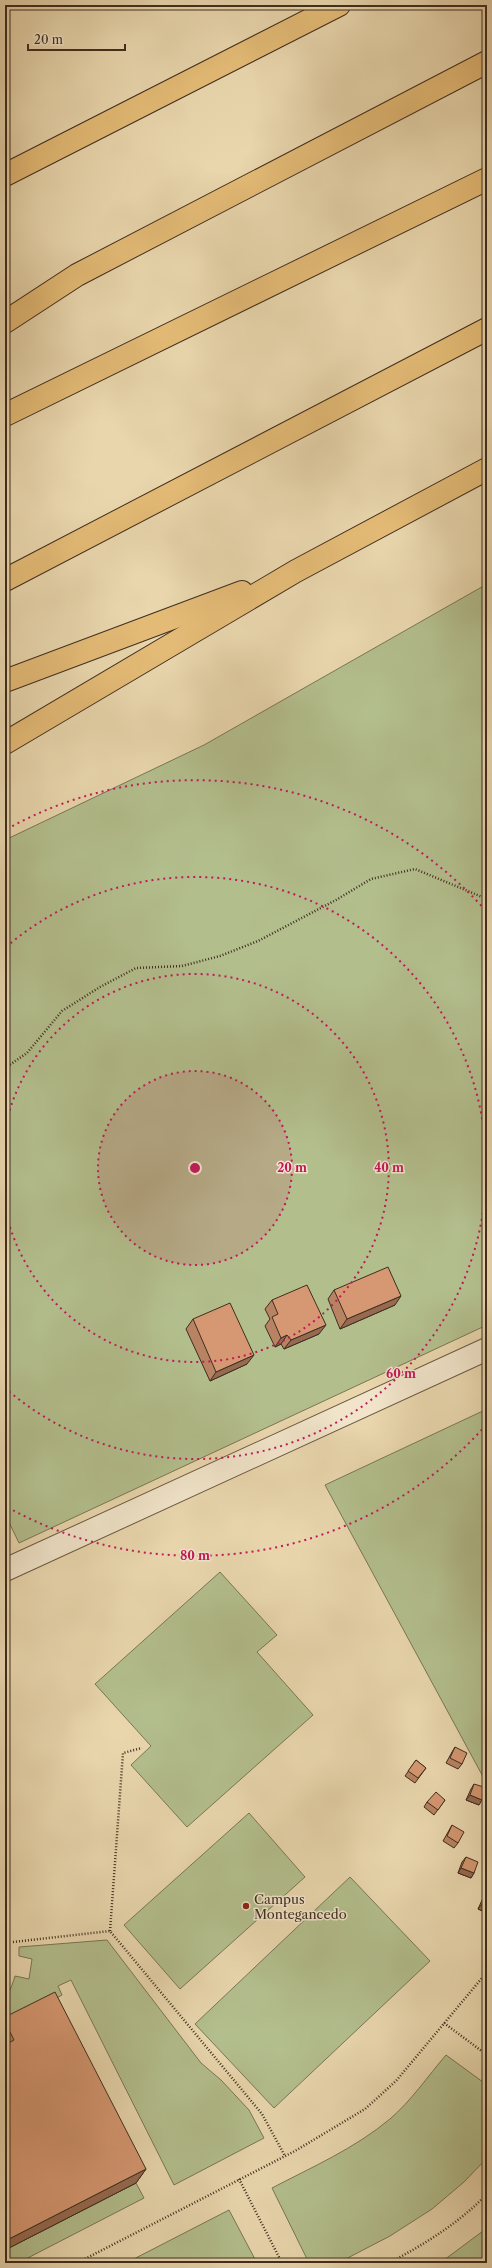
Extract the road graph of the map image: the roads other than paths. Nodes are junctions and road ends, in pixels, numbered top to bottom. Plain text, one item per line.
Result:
1 (339, 5) edge
2 (487, 62) edge
3 (5, 175) edge
4 (487, 179) edge
5 (5, 322) edge
6 (487, 329) edge
7 (5, 415) edge
8 (487, 469) edge
9 (296, 571) junction
10 (5, 580) edge
11 (5, 681) edge
12 (5, 743) edge
13 (487, 1350) edge
14 (5, 1570) edge

1 - 3 highway
2 - 5 highway
4 - 7 highway
6 - 10 highway
8 - 9 highway
9 - 11 highway
9 - 12 highway
13 - 14 street

